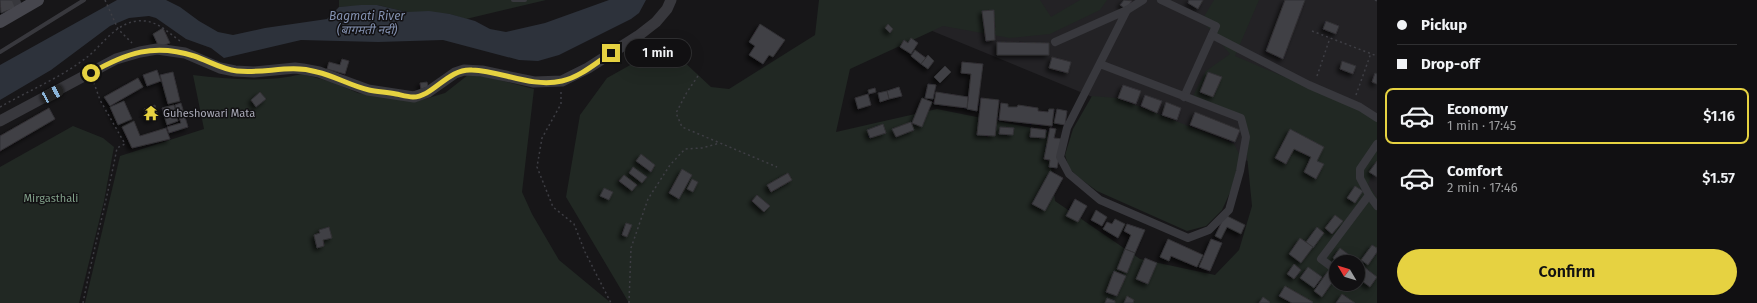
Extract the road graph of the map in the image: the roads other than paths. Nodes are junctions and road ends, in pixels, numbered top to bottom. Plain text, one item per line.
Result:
1 (38, 0) edge
2 (84, 0) edge
3 (513, 0) edge
4 (525, 0) edge
5 (671, 0) edge
6 (1144, 0) edge
7 (1161, 0) edge
8 (18, 5) edge
9 (1127, 10) junction
10 (0, 22) edge
11 (1212, 35) junction
12 (1055, 42) dead end
13 (0, 52) edge
14 (1100, 64) junction
15 (1184, 97) junction
16 (1377, 118) edge
17 (0, 122) edge
18 (1377, 144) edge
19 (1369, 195) junction
20 (1377, 206) edge
21 (1329, 265) edge

1 - 8 main road
2 - 13 lane
3 - 4 lane
5 - 17 street
6 - 9 street
7 - 11 street
8 - 10 main road
9 - 12 street
9 - 14 street
11 - 15 street
11 - 16 street
14 - 15 street
14 - 15 street
18 - 19 street
19 - 20 street
19 - 21 street

